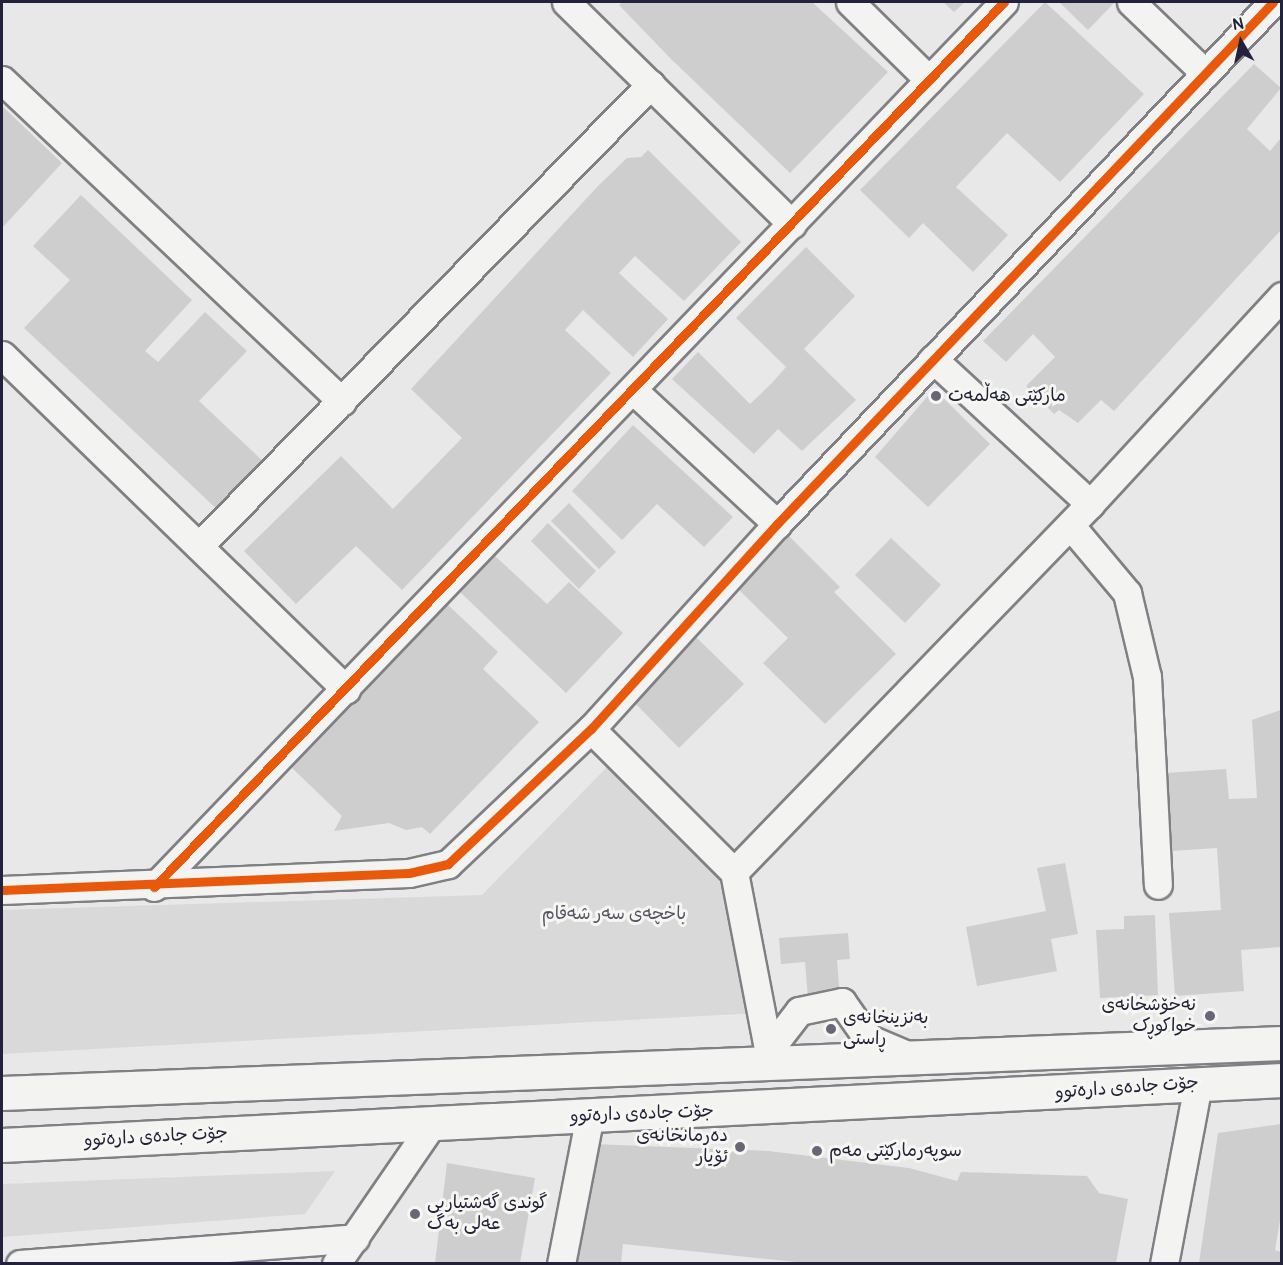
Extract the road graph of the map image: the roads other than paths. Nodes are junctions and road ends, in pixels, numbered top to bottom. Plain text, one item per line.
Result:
1 (566, 2) edge
2 (850, 2) edge
3 (1004, 2) edge
4 (1131, 2) edge
5 (1273, 2) edge
6 (1204, 73) junction
7 (2, 80) edge
8 (929, 80) junction
9 (651, 84) junction
10 (792, 224) junction
11 (1281, 296) edge
12 (2, 355) edge
13 (933, 359) junction
14 (633, 390) junction
15 (342, 401) junction
16 (1090, 504) junction
17 (777, 524) junction
18 (1070, 525) junction
19 (199, 546) junction
20 (346, 690) junction
21 (591, 729) junction
22 (734, 872) junction
23 (1158, 885) dead end
24 (154, 887) junction
25 (2, 890) edge
26 (1281, 1042) edge
27 (770, 1057) junction
28 (917, 1058) junction
29 (1281, 1080) edge
30 (1198, 1084) junction
31 (2, 1093) edge
32 (590, 1115) junction
33 (433, 1123) junction
34 (2, 1145) edge
35 (355, 1238) junction
36 (20, 1263) edge
37 (336, 1263) edge
38 (561, 1263) edge
39 (1164, 1263) edge

1 - 9 street
2 - 8 street
3 - 8 street
4 - 6 street
5 - 6 street
6 - 13 street
7 - 15 street
8 - 10 street
9 - 10 street
9 - 15 street
10 - 14 street
11 - 16 street
12 - 19 street
13 - 16 street
13 - 17 street
14 - 17 street
14 - 20 street
15 - 19 street
16 - 18 street
17 - 21 street
18 - 22 street
18 - 23 street
19 - 20 street
20 - 24 street
21 - 22 street
21 - 24 street
22 - 27 street
24 - 25 street
26 - 28 main road, جۆت جادەی دارەتوو
27 - 28 main road, جۆت جادەی دارەتوو
27 - 28 street
27 - 31 main road, جۆت جادەی دارەتوو
29 - 30 main road, جۆت جادەی دارەتوو
30 - 32 main road, جۆت جادەی دارەتوو
30 - 39 street
32 - 33 main road, جۆت جادەی دارەتوو
32 - 38 street
33 - 34 main road, جۆت جادەی دارەتوو
33 - 35 street
35 - 36 street
35 - 37 street

